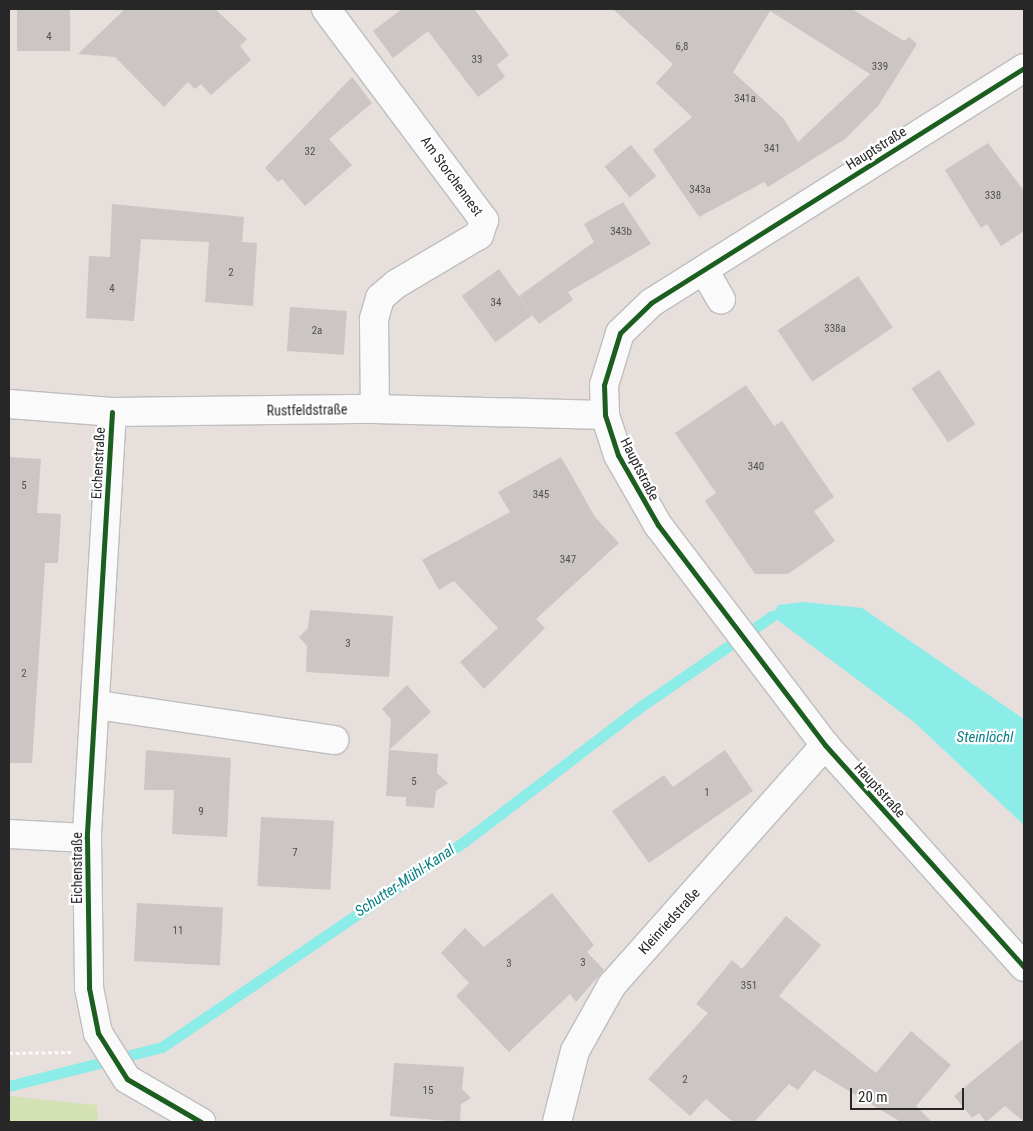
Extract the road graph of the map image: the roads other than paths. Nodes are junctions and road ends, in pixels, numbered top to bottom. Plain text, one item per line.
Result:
1 (326, 9) edge
2 (1024, 68) edge
3 (704, 270) junction
4 (721, 299) dead end
5 (9, 404) edge
6 (375, 409) junction
7 (112, 412) junction
8 (605, 415) junction
9 (97, 705) junction
10 (334, 740) dead end
11 (825, 745) junction
12 (9, 834) edge
13 (87, 838) junction
14 (1024, 967) edge
15 (200, 1122) edge
16 (556, 1122) edge

1 - 6 street, Am Storchennest
2 - 3 street, Hauptstraße
3 - 4 street
3 - 8 street, Hauptstraße
5 - 7 street, Rustfeldstraße
6 - 7 street, Rustfeldstraße
6 - 8 street, Rustfeldstraße
7 - 9 street, Eichenstraße
8 - 11 street, Hauptstraße
9 - 10 street
9 - 13 street, Eichenstraße
11 - 14 street, Hauptstraße
11 - 16 street, Kleinriedstraße
12 - 13 street
13 - 15 street, Eichenstraße

